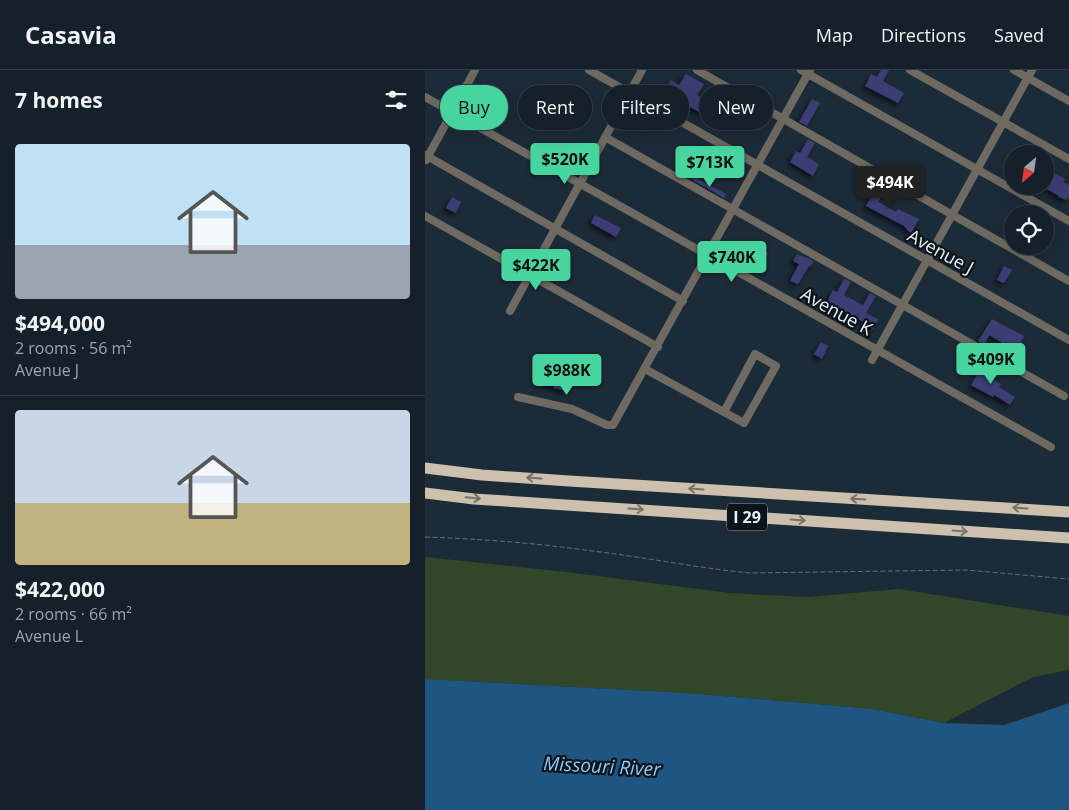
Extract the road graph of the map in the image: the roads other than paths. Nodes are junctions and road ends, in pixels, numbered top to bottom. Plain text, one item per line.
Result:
1 (475, 70) edge
2 (589, 70) edge
3 (642, 70) edge
4 (697, 70) edge
5 (910, 70) edge
6 (1014, 70) edge
7 (1032, 70) edge
8 (807, 71) edge
9 (1028, 78) junction
10 (467, 85) edge
11 (615, 85) edge
12 (634, 85) edge
13 (425, 97) edge
14 (1069, 101) edge
15 (440, 105) edge
16 (784, 119) junction
17 (1003, 123) junction
18 (689, 126) edge
19 (442, 130) edge
20 (484, 130) edge
21 (609, 130) edge
22 (605, 137) junction
23 (426, 158) edge
24 (1069, 159) edge
25 (758, 165) junction
26 (977, 170) junction
27 (579, 183) junction
28 (733, 210) junction
29 (953, 215) junction
30 (425, 216) edge
31 (1069, 221) edge
32 (554, 229) junction
33 (708, 256) junction
34 (927, 261) junction
35 (529, 274) junction
36 (1069, 281) edge
37 (683, 301) junction
38 (903, 305) junction
39 (510, 311) dead end
40 (1069, 340) edge
41 (657, 347) junction
42 (877, 351) junction
43 (872, 360) dead end
44 (645, 369) junction
45 (1064, 396) dead end
46 (518, 397) dead end
47 (724, 412) junction
48 (1051, 447) dead end
49 (425, 468) edge
50 (425, 492) edge
51 (1069, 512) edge
52 (1069, 538) edge

1 - 10 street
2 - 11 street, Avenue J
3 - 12 street
4 - 16 street
5 - 17 street
6 - 9 street
7 - 9 street
8 - 16 street
8 - 26 street
9 - 14 street
9 - 17 street
13 - 15 street, Avenue K
16 - 25 street
16 - 29 street
17 - 24 street
17 - 26 street
18 - 25 street, Avenue J
19 - 23 street
20 - 27 street, Avenue K
21 - 22 street
22 - 27 street
22 - 28 street
23 - 32 street
25 - 28 street
25 - 34 street, Avenue J
26 - 29 street
26 - 31 street
27 - 32 street
27 - 33 street, Avenue K
28 - 33 street
28 - 38 street
29 - 34 street
29 - 36 street
30 - 35 street
32 - 35 street
32 - 37 street
33 - 37 street
33 - 42 street, Avenue K
34 - 38 street
34 - 40 street, Avenue J
35 - 39 street
35 - 41 street
37 - 41 street
38 - 42 street
38 - 45 street
41 - 44 street
42 - 43 street
42 - 48 street, Avenue K
44 - 46 street
44 - 47 street
47 - 47 street
51 -> 49 highway, I 29
50 -> 52 highway, I 29

